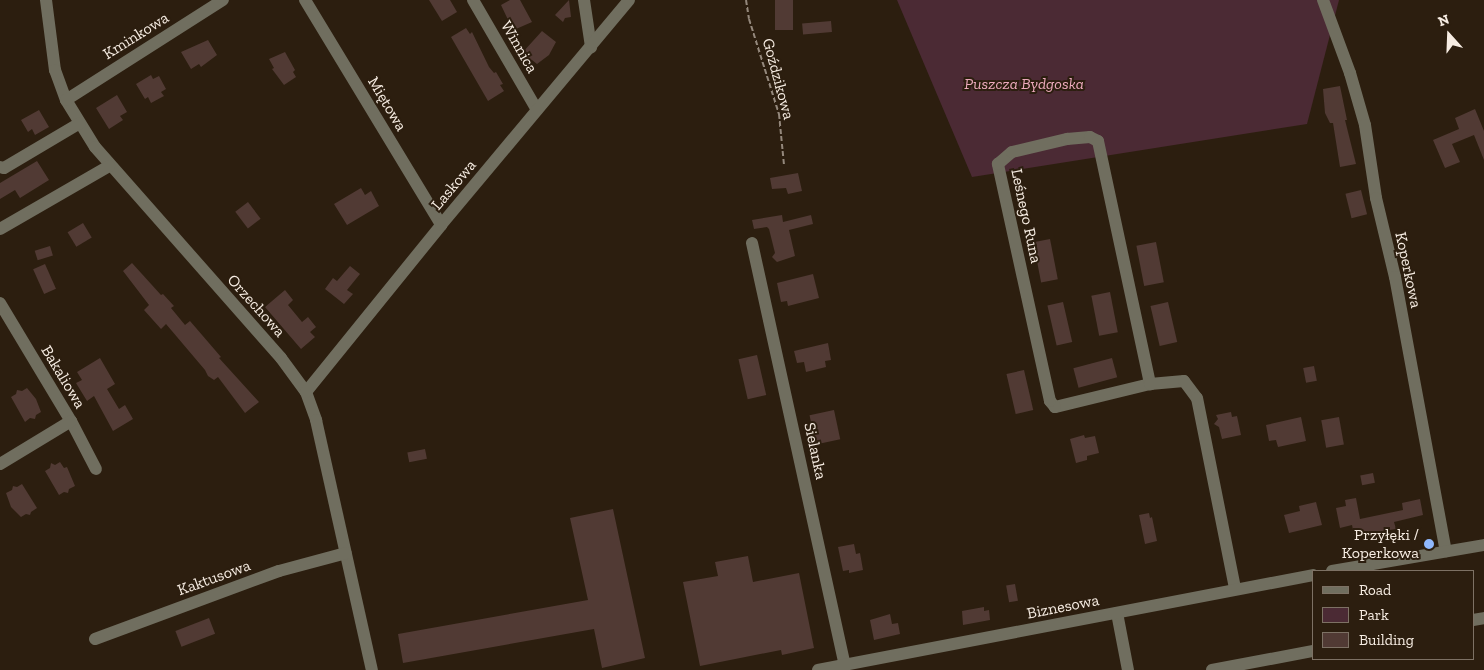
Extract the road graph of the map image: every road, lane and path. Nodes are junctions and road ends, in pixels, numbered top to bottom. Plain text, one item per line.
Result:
1 (46, 0) edge
2 (305, 0) edge
3 (473, 0) edge
4 (584, 0) edge
5 (628, 0) edge
6 (746, 0) edge
7 (1323, 0) edge
8 (218, 2) edge
9 (591, 47) junction
10 (66, 100) junction
11 (538, 110) junction
12 (80, 123) junction
13 (784, 165) dead end
14 (109, 166) junction
15 (0, 167) edge
16 (441, 226) junction
17 (0, 229) edge
18 (752, 243) dead end
19 (0, 303) edge
20 (1150, 384) junction
21 (306, 392) junction
22 (71, 421) junction
23 (0, 464) edge
24 (96, 469) dead end
25 (1484, 545) edge
26 (1446, 551) junction
27 (346, 553) junction
28 (1338, 570) edge
29 (1312, 575) edge
30 (1235, 588) junction
31 (1117, 613) junction
32 (96, 639) dead end
33 (1312, 651) edge
34 (845, 665) junction
35 (372, 670) edge
36 (818, 670) edge
37 (1128, 670) edge
38 (1212, 670) edge

1 - 10 street, Orzechowa
2 - 16 street, Miętowa
3 - 11 street, Winnica
4 - 9 street
5 - 9 street, Laskowa
6 - 13 path, Goździkowa
7 - 26 street, Koperkowa
8 - 10 street, Kminkowa
9 - 11 street, Laskowa
10 - 12 street, Orzechowa
11 - 16 street, Laskowa
12 - 14 street, Orzechowa
12 - 15 street
14 - 17 street
14 - 21 street, Orzechowa
16 - 21 street, Laskowa
18 - 34 street, Sielanka
19 - 22 street, Bakaliowa
20 - 20 street, Leśnego Runa
20 - 30 street, Leśnego Runa
21 - 27 street, Orzechowa
22 - 23 street
22 - 24 street, Bakaliowa
25 - 26 street
26 - 28 street
27 - 32 street, Kaktusowa
27 - 35 street, Orzechowa
29 - 30 street, Biznesowa
30 - 31 street, Biznesowa
31 - 34 street, Biznesowa
31 - 37 street
33 - 38 street
34 - 36 street, Biznesowa

